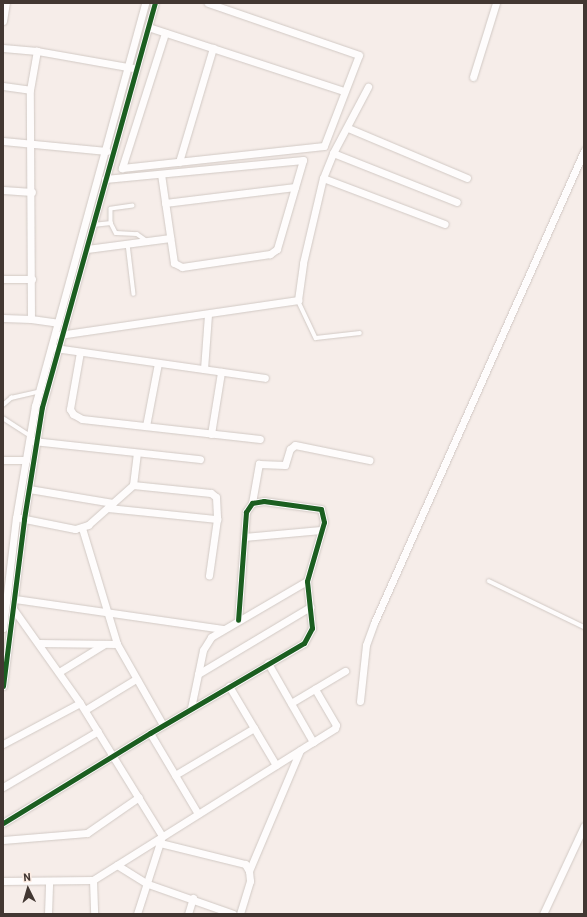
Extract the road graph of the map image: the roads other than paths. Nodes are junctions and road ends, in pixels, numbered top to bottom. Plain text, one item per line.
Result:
1 (6, 3) edge
2 (146, 3) edge
3 (155, 3) edge
4 (208, 3) edge
5 (496, 3) edge
6 (3, 20) edge
7 (148, 27) junction
8 (165, 33) junction
9 (3, 48) edge
10 (213, 48) junction
11 (37, 51) junction
12 (129, 67) junction
13 (137, 68) junction
14 (473, 78) dead end
15 (3, 86) edge
16 (368, 87) dead end
17 (30, 90) junction
18 (344, 90) junction
19 (348, 128) junction
20 (3, 141) edge
21 (31, 142) junction
22 (107, 151) junction
23 (584, 151) edge
24 (334, 153) junction
25 (179, 162) junction
26 (161, 174) junction
27 (323, 178) junction
28 (467, 178) dead end
29 (105, 180) junction
30 (295, 187) junction
31 (3, 190) edge
32 (32, 192) junction
33 (458, 202) dead end
34 (165, 203) junction
35 (133, 206) dead end
36 (111, 223) junction
37 (445, 224) dead end
38 (93, 225) junction
39 (170, 238) junction
40 (147, 241) junction
41 (128, 244) junction
42 (86, 249) junction
43 (3, 279) edge
44 (32, 279) junction
45 (134, 294) dead end
46 (298, 300) junction
47 (208, 314) junction
48 (3, 318) edge
49 (31, 318) junction
50 (58, 323) junction
51 (360, 333) dead end
52 (63, 334) junction
53 (55, 335) junction
54 (51, 348) junction
55 (59, 349) junction
56 (80, 352) junction
57 (158, 363) junction
58 (204, 369) junction
59 (221, 372) junction
60 (265, 378) dead end
61 (38, 392) junction
62 (3, 405) edge
63 (3, 418) edge
64 (146, 426) junction
65 (210, 434) junction
66 (29, 438) junction
67 (260, 439) dead end
68 (36, 442) junction
69 (137, 454) junction
70 (200, 459) dead end
71 (3, 460) edge
72 (26, 460) junction
73 (369, 460) dead end
74 (133, 485) junction
75 (29, 489) junction
76 (252, 503) junction
77 (111, 506) junction
78 (16, 518) junction
79 (24, 519) junction
80 (217, 520) junction
81 (82, 528) junction
82 (321, 530) junction
83 (244, 537) junction
84 (209, 575) dead end
85 (307, 581) junction
86 (489, 581) dead end
87 (15, 599) junction
88 (310, 607) junction
89 (14, 610) junction
90 (108, 614) junction
91 (238, 620) junction
92 (584, 627) edge
93 (3, 628) edge
94 (223, 629) junction
95 (39, 643) junction
96 (103, 644) junction
97 (117, 644) junction
98 (268, 663) junction
99 (345, 671) dead end
100 (59, 672) junction
101 (198, 674) junction
102 (136, 679) junction
103 (3, 686) edge
104 (229, 686) junction
105 (315, 689) junction
106 (360, 701) dead end
107 (80, 703) junction
108 (291, 703) junction
109 (191, 708) junction
110 (85, 710) junction
111 (163, 725) junction
112 (254, 728) junction
113 (98, 731) junction
114 (150, 732) junction
115 (313, 742) junction
116 (3, 744) edge
117 (300, 750) junction
118 (113, 756) junction
119 (276, 765) junction
120 (174, 775) junction
121 (3, 787) edge
122 (139, 797) junction
123 (198, 814) junction
124 (3, 823) edge
125 (584, 826) edge
126 (161, 839) junction
127 (3, 840) edge
128 (117, 865) junction
129 (249, 871) junction
130 (93, 880) junction
131 (3, 881) edge
132 (49, 881) junction
133 (148, 884) junction
134 (193, 898) junction
135 (48, 914) edge
136 (94, 914) edge
137 (137, 914) edge
138 (188, 914) edge
139 (233, 914) edge
140 (240, 914) edge
141 (543, 914) edge

1 - 6 street
2 - 12 street
3 - 7 street
4 - 18 street
5 - 14 street
7 - 8 street
7 - 13 street
8 - 10 street
8 - 25 street
9 - 11 street
10 - 18 street
10 - 25 street
11 - 12 street
11 - 17 street
12 - 13 street
12 - 22 street
13 - 29 street
15 - 17 street
16 - 19 street
17 - 21 street
18 - 25 street
19 - 24 street
19 - 28 street
20 - 21 street
21 - 22 street
21 - 32 street
22 - 50 street
23 - 106 street
24 - 27 street
24 - 33 street
26 - 29 street
26 - 30 street
26 - 34 street
27 - 37 street
27 - 46 street
29 - 38 street
30 - 34 street
30 - 39 street
31 - 32 street
32 - 44 street
34 - 39 street
35 - 36 lane
36 - 38 lane
36 - 40 lane
38 - 42 street
39 - 40 street
40 - 41 street
41 - 42 street
41 - 45 lane
42 - 52 street
43 - 44 street
44 - 49 street
46 - 47 street
46 - 51 lane
47 - 52 street
47 - 58 street
48 - 49 street
49 - 50 street
50 - 53 street
52 - 53 street
52 - 55 street
53 - 54 street
54 - 55 street
54 - 61 street
55 - 56 street
55 - 68 street
56 - 57 street
56 - 64 street
57 - 58 street
57 - 64 street
58 - 59 street
59 - 60 street
59 - 65 street
61 - 62 lane
61 - 66 street
63 - 66 lane
64 - 65 street
65 - 67 street
66 - 68 street
66 - 72 street
68 - 69 street
68 - 75 street
69 - 70 street
69 - 74 street
71 - 72 street
72 - 78 street
73 - 76 street
74 - 77 street
74 - 80 street
75 - 77 street
75 - 79 street
76 - 82 street
76 - 83 street
77 - 80 street
77 - 81 street
78 - 79 street
78 - 93 street
79 - 81 street
79 - 87 street
80 - 84 street
81 - 90 street
82 - 83 street
82 - 85 street
83 - 91 street
85 - 88 street
85 - 91 street
86 - 92 lane
87 - 89 street
87 - 90 street
88 - 98 street
88 - 101 street
89 - 95 street
89 - 103 street
90 - 94 street
90 - 97 street
91 - 94 street
94 - 101 street
95 - 96 street
95 - 100 street
96 - 97 street
96 - 100 street
97 - 102 street
98 - 104 street
98 - 108 street
99 - 105 street
100 - 107 street
101 - 109 street
102 - 110 street
102 - 111 street
104 - 109 street
104 - 112 street
105 - 108 street
105 - 115 street
107 - 110 street
107 - 116 street
108 - 115 street
109 - 111 street
110 - 113 street
111 - 114 street
112 - 119 street
112 - 120 street
113 - 118 street
113 - 121 street
114 - 118 street
114 - 120 street
115 - 117 street
117 - 119 street
117 - 129 street
118 - 122 street
118 - 124 street
119 - 123 street
120 - 123 street
122 - 126 street
122 - 127 street
123 - 126 street
125 - 141 street
126 - 128 street
126 - 129 street
126 - 133 street
128 - 130 street
128 - 133 street
129 - 140 street
130 - 132 street
130 - 136 street
131 - 132 street
132 - 135 street
133 - 134 street
133 - 137 street
134 - 138 street
134 - 139 street

